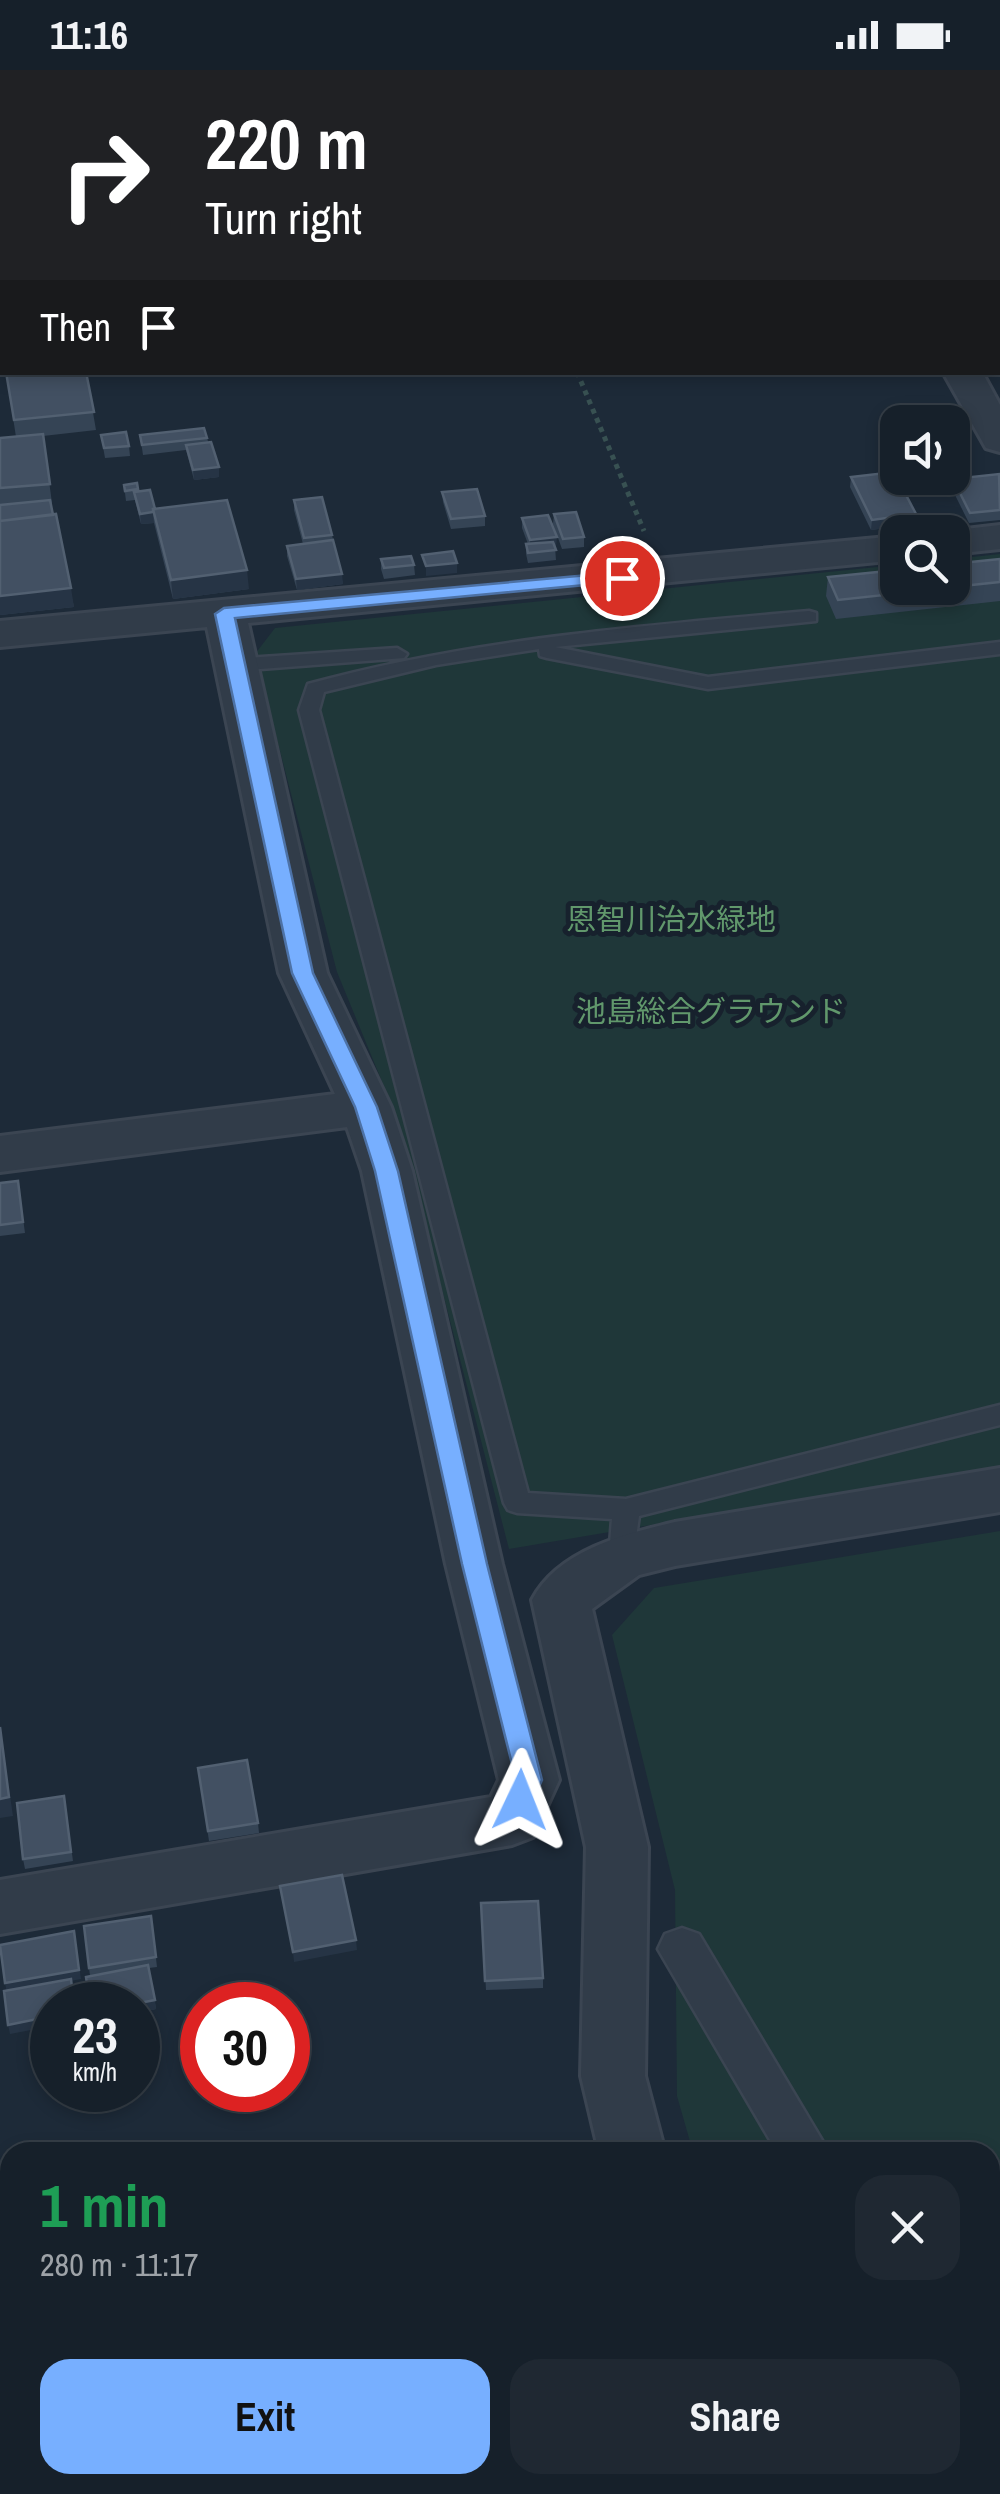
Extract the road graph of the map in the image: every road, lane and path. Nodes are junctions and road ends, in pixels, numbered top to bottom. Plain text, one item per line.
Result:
1 (579, 375) edge
2 (964, 375) edge
3 (1000, 440) edge
4 (1000, 537) edge
5 (970, 540) edge
6 (880, 550) edge
7 (662, 574) junction
8 (809, 617) dead end
9 (0, 634) edge
10 (229, 640) junction
11 (516, 646) junction
12 (1000, 648) edge
13 (366, 1107) junction
14 (0, 1154) edge
15 (1000, 1416) edge
16 (1000, 1490) edge
17 (624, 1533) junction
18 (474, 1564) junction
19 (561, 1600) junction
20 (0, 1907) edge
21 (682, 1949) dead end
22 (630, 2142) edge
23 (798, 2142) edge

1 - 7 path
2 - 3 street
4 - 5 street
6 - 7 street
7 - 10 street
8 - 11 lane
9 - 10 street
10 - 11 lane
10 - 13 street
11 - 12 lane
11 - 17 lane
13 - 14 street
13 - 18 street
15 - 17 lane
16 - 17 street
17 - 19 street
18 - 19 street
18 - 20 street
19 - 22 street
21 - 23 street

